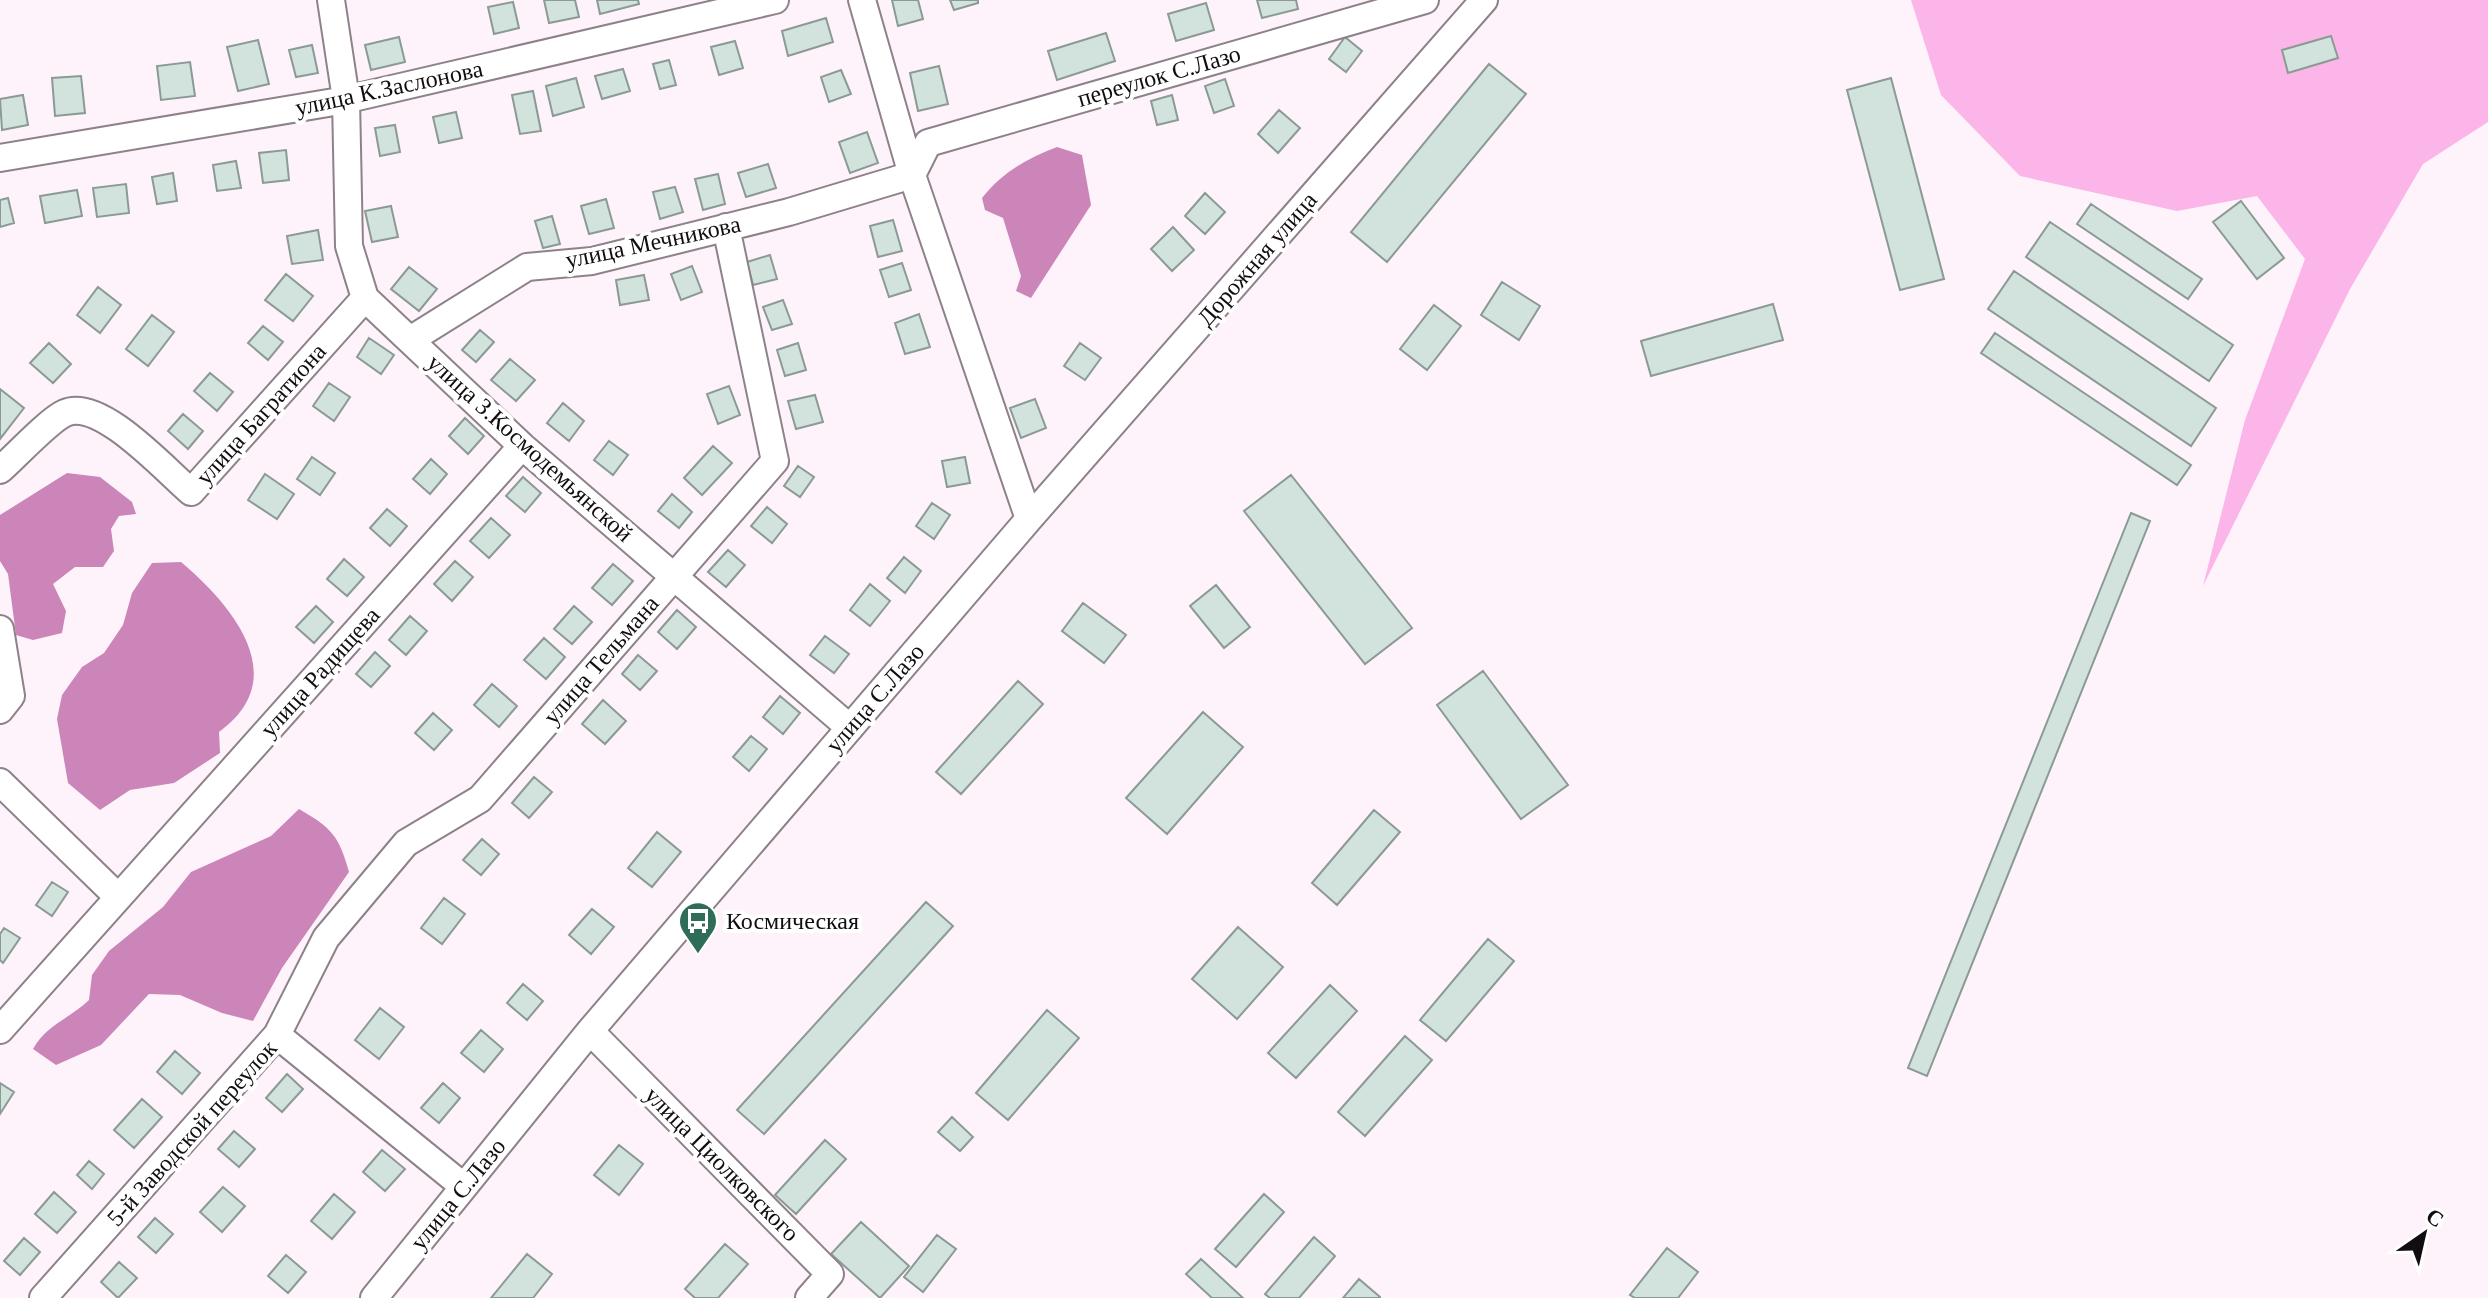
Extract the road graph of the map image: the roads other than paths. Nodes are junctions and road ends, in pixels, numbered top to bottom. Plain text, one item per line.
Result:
1 (331, 0) edge
2 (775, 0) edge
3 (862, 0) edge
4 (1425, 0) edge
5 (1478, 2) edge
6 (346, 99) junction
7 (0, 158) edge
8 (912, 175) junction
9 (726, 227) junction
10 (365, 298) junction
11 (410, 340) junction
12 (522, 446) junction
13 (0, 470) edge
14 (1029, 519) junction
15 (675, 576) junction
16 (0, 629) edge
17 (0, 710) edge
18 (850, 728) junction
19 (0, 782) edge
20 (118, 897) junction
21 (0, 1030) edge
22 (590, 1031) junction
23 (277, 1035) junction
24 (463, 1186) junction
25 (43, 1298) edge
26 (374, 1298) edge
27 (809, 1298) edge

1 - 6 street, улица З.Космодемьянской
2 - 6 street, улица К.Заслонова
3 - 8 street
4 - 8 street, переулок С.Лазо
5 - 14 street, Дорожная улица
6 - 7 street, улица К.Заслонова
6 - 10 street, улица З.Космодемьянской
8 - 9 street, улица Мечникова
8 - 14 street
9 - 11 street, улица Мечникова
9 - 15 street, улица Тельмана
10 - 11 street, улица З.Космодемьянской
10 - 13 street, улица Багратиона
11 - 12 street, улица З.Космодемьянской
12 - 15 street, улица З.Космодемьянской
12 - 20 street, улица Радищева
14 - 18 street, улица С.Лазо
15 - 18 street, улица З.Космодемьянской
15 - 23 street, улица Тельмана
16 - 17 street
18 - 22 street, улица С.Лазо
19 - 20 street
20 - 21 street, улица Радищева
22 - 24 street, улица С.Лазо
22 - 27 street, улица Циолковского
23 - 24 street, 5-й Заводской переулок
23 - 25 street, 5-й Заводской переулок
24 - 26 street, улица С.Лазо

